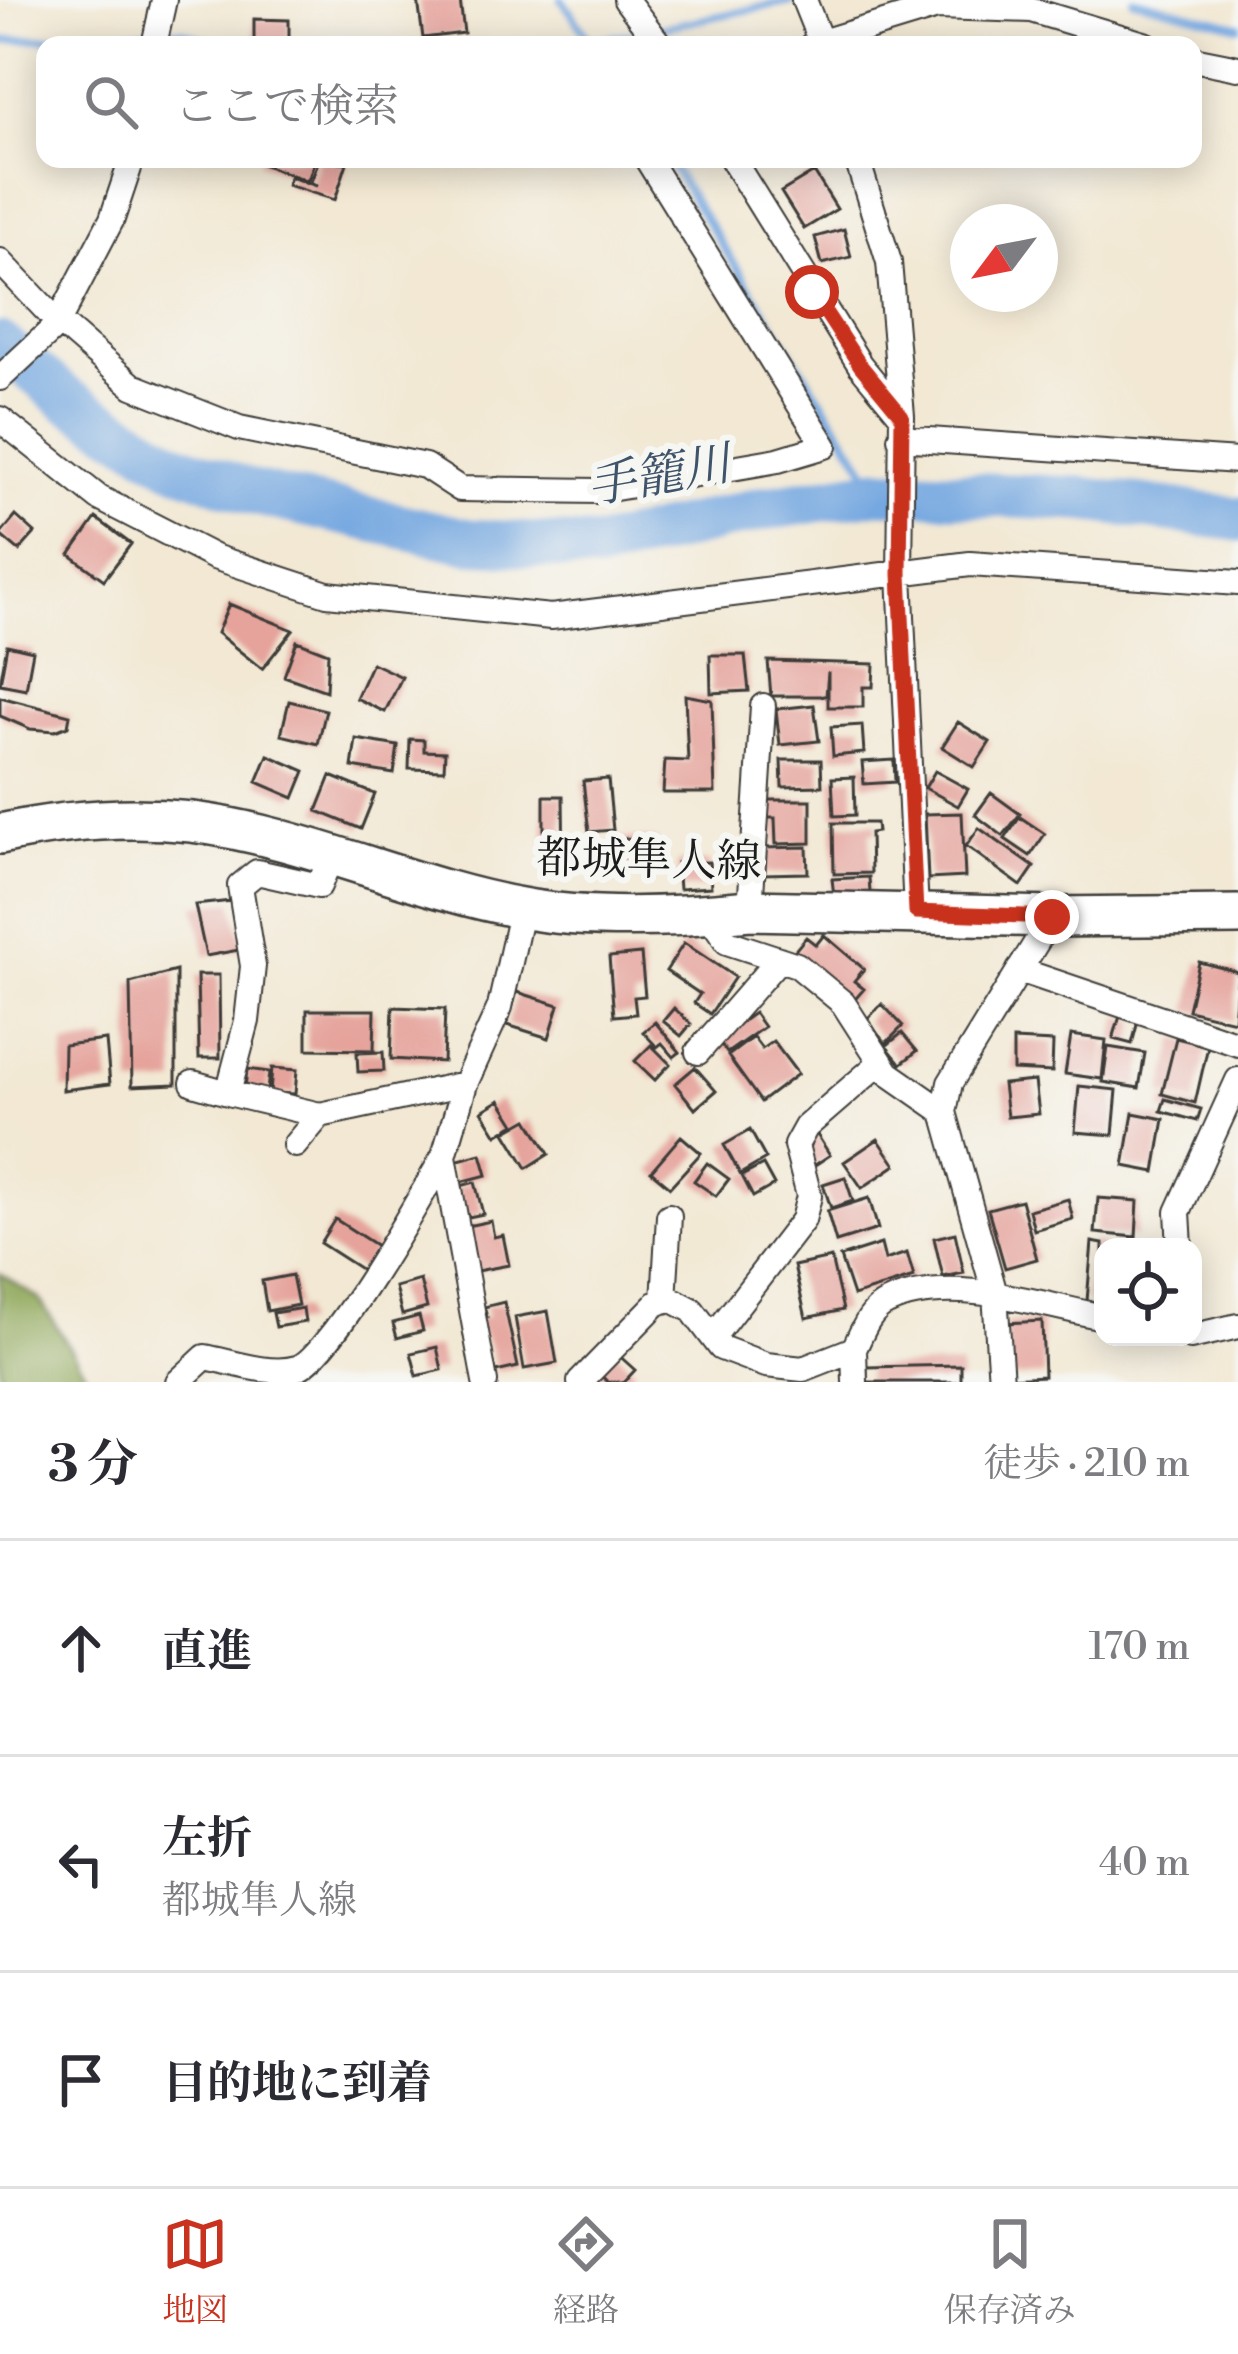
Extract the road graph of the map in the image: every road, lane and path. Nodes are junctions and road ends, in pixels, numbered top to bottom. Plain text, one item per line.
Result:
1 (807, 7) edge
2 (632, 8) edge
3 (653, 36) edge
4 (819, 36) edge
5 (847, 36) edge
6 (1118, 36) edge
7 (1202, 61) edge
8 (1238, 68) edge
9 (129, 168) edge
10 (653, 168) edge
11 (738, 168) edge
12 (859, 168) edge
13 (0, 261) edge
14 (57, 324) junction
15 (0, 378) edge
16 (0, 419) edge
17 (900, 435) junction
18 (1238, 461) edge
19 (900, 574) junction
20 (1238, 583) edge
21 (763, 706) dead end
22 (0, 834) edge
23 (331, 857) junction
24 (521, 908) junction
25 (751, 910) junction
26 (916, 912) junction
27 (708, 914) junction
28 (1238, 915) edge
29 (1052, 917) junction
30 (779, 959) junction
31 (1019, 970) junction
32 (1238, 1044) edge
33 (698, 1052) dead end
34 (881, 1062) junction
35 (1238, 1080) edge
36 (193, 1083) dead end
37 (465, 1084) junction
38 (228, 1093) junction
39 (944, 1112) junction
40 (320, 1115) junction
41 (296, 1145) dead end
42 (444, 1156) junction
43 (669, 1216) dead end
44 (1179, 1238) edge
45 (995, 1294) junction
46 (664, 1301) junction
47 (1094, 1315) edge
48 (1238, 1326) edge
49 (1202, 1334) edge
50 (713, 1337) junction
51 (854, 1349) junction
52 (178, 1382) edge
53 (484, 1382) edge
54 (580, 1382) edge
55 (855, 1382) edge
56 (1001, 1382) edge

1 - 4 street
2 - 3 street
5 - 6 street
7 - 8 street
9 - 14 street
10 - 14 street
11 - 17 street
12 - 17 street
13 - 14 street
14 - 15 street
16 - 19 street
17 - 18 street
17 - 19 street
19 - 20 street
19 - 26 street
21 - 25 street
22 - 23 main road, 都城隼人線
23 - 24 main road, 都城隼人線
23 - 38 street
24 - 27 main road, 都城隼人線
24 - 37 street
25 - 26 main road, 都城隼人線
25 - 27 main road, 都城隼人線
26 - 29 main road, 都城隼人線
27 - 30 street
28 - 29 main road, 都城隼人線
29 - 31 street
30 - 33 street
30 - 34 street
31 - 32 street
31 - 39 street
34 - 39 street
34 - 50 street
35 - 44 street
36 - 38 street
37 - 40 street
37 - 42 street
38 - 40 street
39 - 45 street
40 - 41 street
42 - 52 street
42 - 53 street
43 - 46 street
45 - 47 street
45 - 51 street
45 - 56 street
46 - 50 street
46 - 54 street
48 - 49 street
50 - 51 street
51 - 55 street

